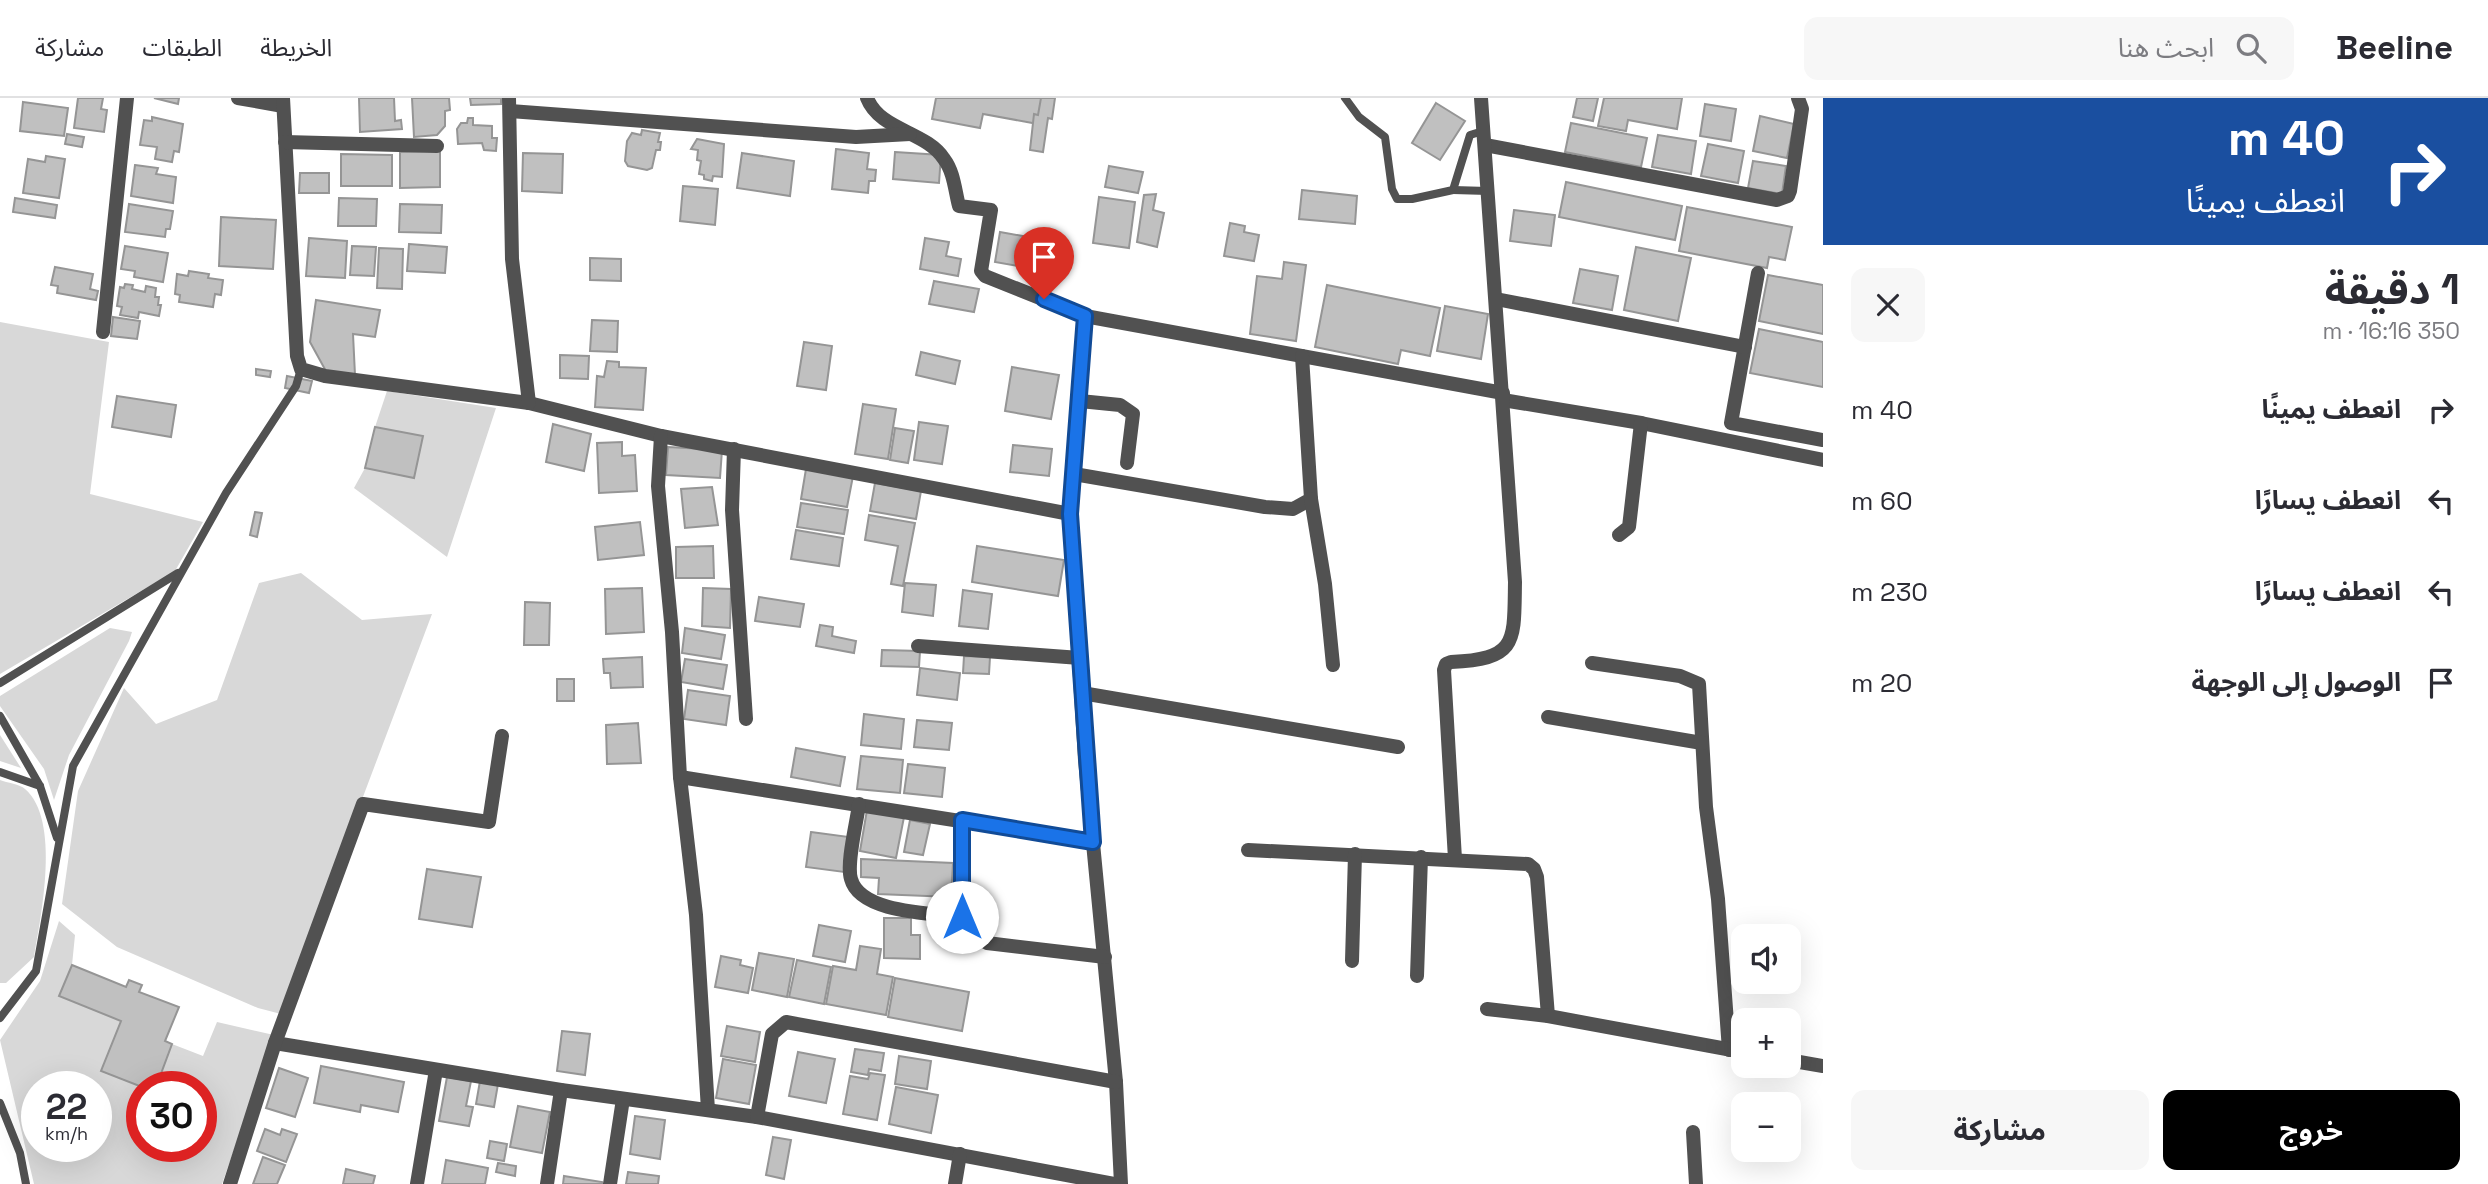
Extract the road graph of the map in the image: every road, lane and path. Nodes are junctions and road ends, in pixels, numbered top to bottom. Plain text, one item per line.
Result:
1 (127, 98) edge
2 (239, 98) edge
3 (867, 98) edge
4 (1345, 98) edge
5 (1481, 98) edge
6 (1798, 98) edge
7 (283, 102) edge
8 (510, 105) edge
9 (910, 134) junction
10 (1484, 138) junction
11 (285, 142) junction
12 (437, 146) dead end
13 (1453, 190) junction
14 (1488, 191) junction
15 (1758, 273) dead end
16 (1496, 299) junction
17 (1085, 316) junction
18 (103, 332) dead end
19 (1745, 347) junction
20 (1303, 356) junction
21 (301, 369) junction
22 (1503, 397) junction
23 (1080, 401) junction
24 (529, 403) junction
25 (1641, 423) junction
26 (660, 436) junction
27 (1823, 440) edge
28 (734, 449) junction
29 (1823, 460) edge
30 (1127, 463) dead end
31 (1074, 474) junction
32 (1311, 499) junction
33 (1070, 514) junction
34 (1619, 535) dead end
35 (181, 572) junction
36 (918, 646) dead end
37 (1080, 658) junction
38 (1592, 663) dead end
39 (1333, 665) dead end
40 (0, 683) edge
41 (1082, 693) junction
42 (0, 716) edge
43 (1548, 717) dead end
44 (746, 719) dead end
45 (502, 736) dead end
46 (1702, 743) junction
47 (1398, 747) dead end
48 (0, 772) edge
49 (680, 777) junction
50 (40, 786) junction
51 (859, 804) junction
52 (962, 820) junction
53 (57, 841) junction
54 (1093, 842) junction
55 (1248, 850) dead end
56 (1355, 855) junction
57 (1421, 858) junction
58 (1455, 859) junction
59 (962, 917) junction
60 (1105, 957) junction
61 (1352, 961) dead end
62 (1417, 976) dead end
63 (1731, 1008) edge
64 (1487, 1009) dead end
65 (1549, 1016) junction
66 (0, 1018) edge
67 (275, 1042) junction
68 (1731, 1050) edge
69 (1801, 1062) edge
70 (1823, 1066) edge
71 (436, 1070) junction
72 (1116, 1082) junction
73 (561, 1090) junction
74 (623, 1099) junction
75 (0, 1103) edge
76 (708, 1110) junction
77 (757, 1117) junction
78 (1693, 1132) dead end
79 (960, 1154) junction
80 (26, 1184) edge
81 (230, 1184) edge
82 (417, 1184) edge
83 (547, 1184) edge
84 (610, 1184) edge
85 (955, 1184) edge
86 (1114, 1184) edge
87 (1121, 1184) edge
88 (1696, 1184) edge

1 - 18 street
2 - 7 street
3 - 9 street
4 - 13 lane
5 - 10 street
6 - 10 street
7 - 11 street
8 - 9 street
8 - 24 street
9 - 17 street
10 - 13 lane
10 - 14 street
11 - 12 street
11 - 21 street
13 - 14 lane
14 - 16 street
15 - 19 street
16 - 19 street
16 - 22 street
17 - 20 street
17 - 23 street
19 - 27 street
20 - 22 street
20 - 32 street
21 - 24 street
21 - 35 lane
22 - 25 street
22 - 58 street
23 - 30 street
23 - 31 street
24 - 26 street
25 - 29 street
25 - 34 street
26 - 28 street
26 - 49 street
28 - 33 street
28 - 44 street
31 - 32 street
31 - 33 street
32 - 39 street
33 - 37 street
35 - 40 lane
35 - 53 lane
36 - 37 street
37 - 41 street
38 - 46 street
41 - 47 street
41 - 54 street
42 - 50 lane
43 - 46 street
45 - 67 street
46 - 63 street
48 - 50 lane
49 - 51 street
49 - 76 street
50 - 53 lane
51 - 52 street
51 - 59 street
52 - 54 street
52 - 59 street
53 - 66 lane
54 - 60 street
55 - 56 street
56 - 57 street
56 - 61 street
57 - 58 street
57 - 62 street
58 - 65 street
59 - 60 street
60 - 72 street
64 - 65 street
65 - 68 street
67 - 71 street
67 - 81 street
69 - 70 street
71 - 73 street
71 - 82 street
72 - 77 street
72 - 87 street
73 - 74 street
73 - 83 street
74 - 76 street
74 - 84 street
75 - 80 lane
76 - 77 street
77 - 79 street
78 - 88 street
79 - 85 street
79 - 86 street

